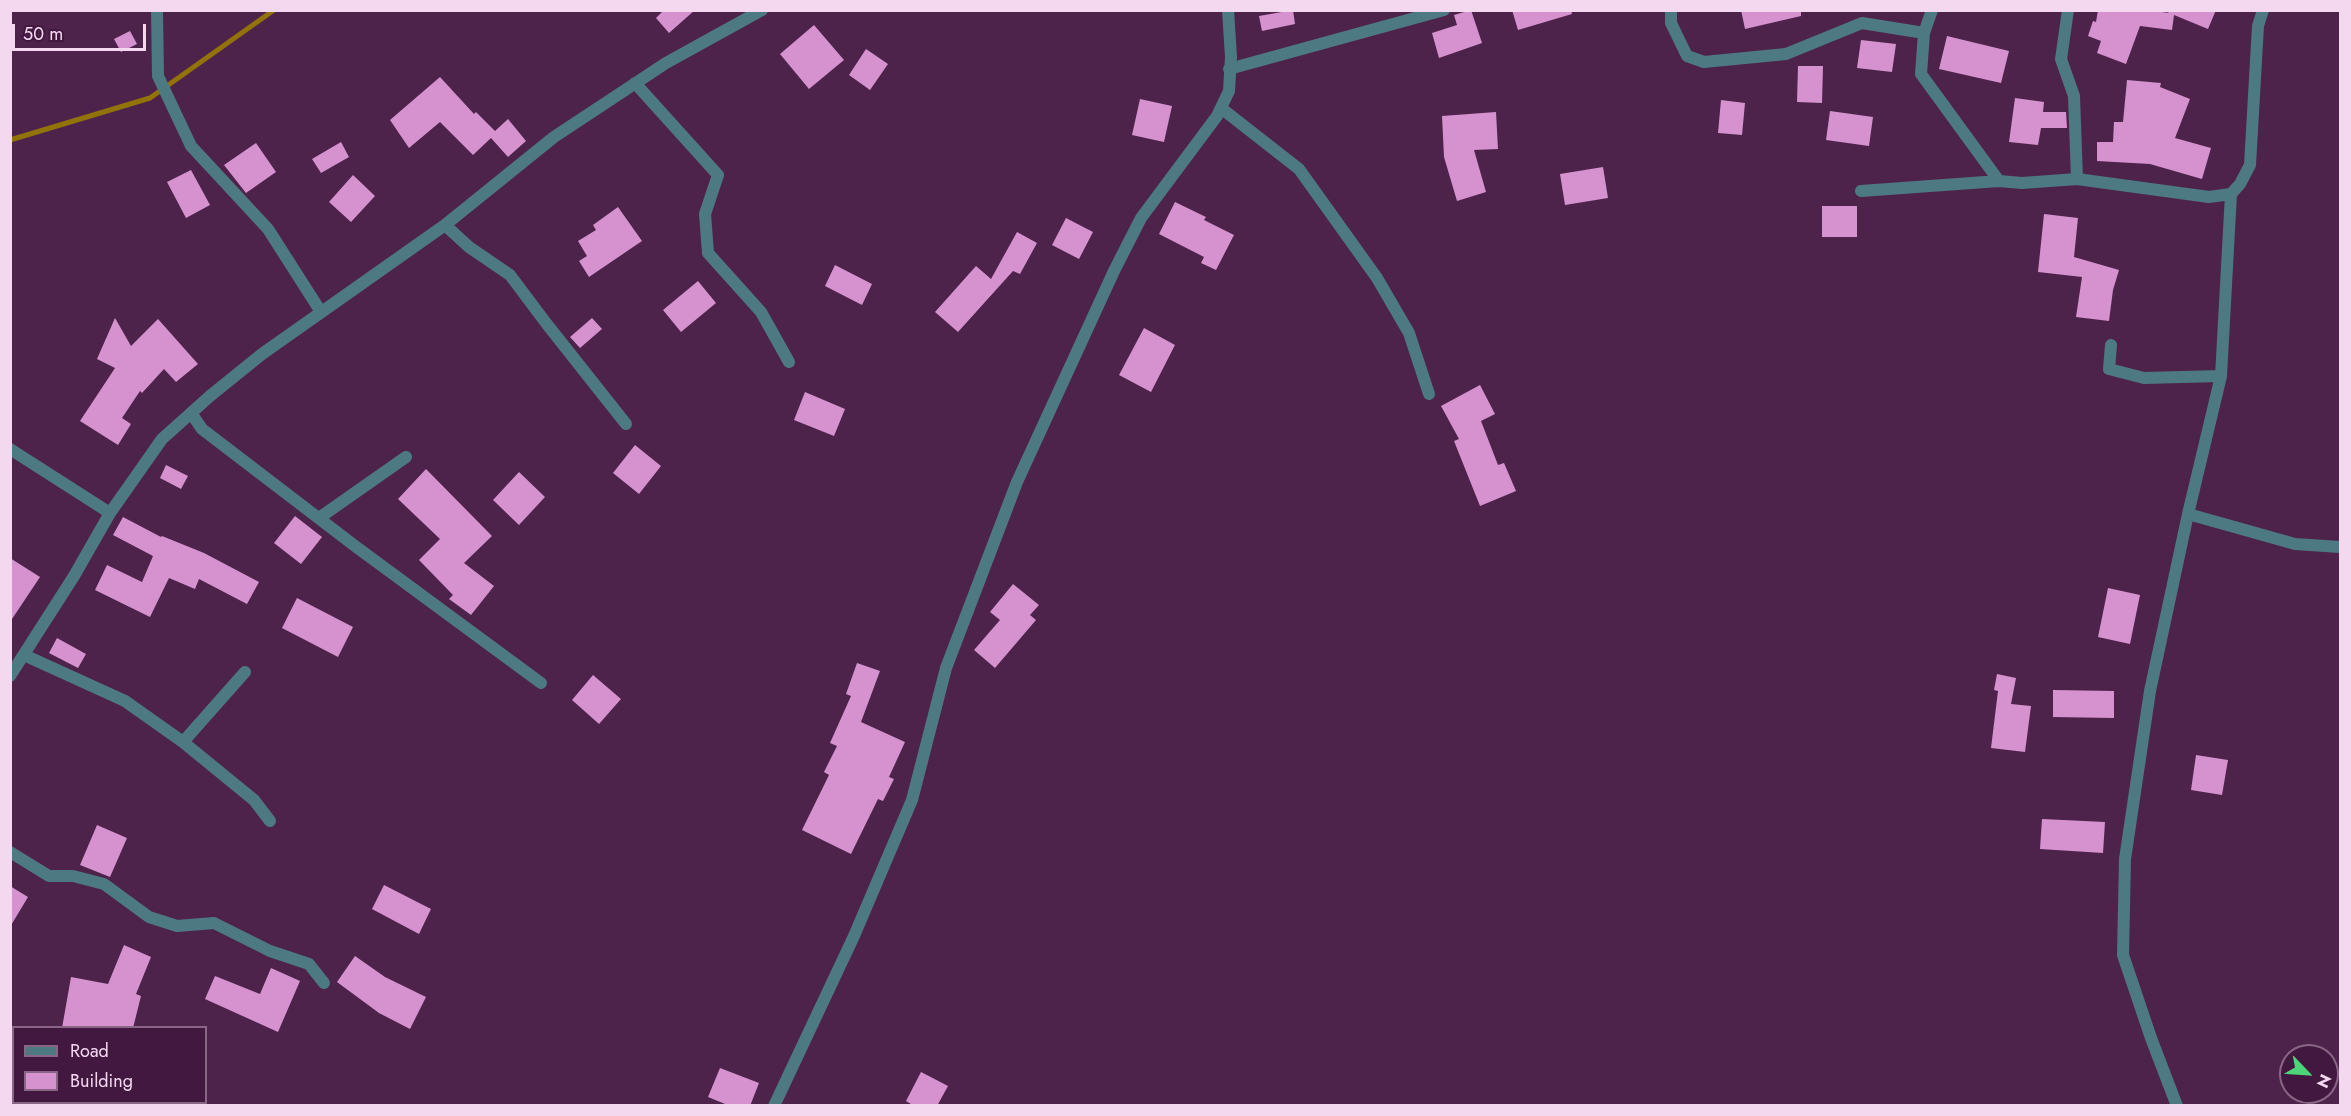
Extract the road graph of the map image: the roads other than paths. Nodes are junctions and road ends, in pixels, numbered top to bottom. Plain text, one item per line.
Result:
1 (157, 10) edge
2 (762, 10) edge
3 (1228, 10) edge
4 (1444, 10) edge
5 (1671, 10) edge
6 (1932, 10) edge
7 (2068, 10) edge
8 (2263, 10) edge
9 (1924, 33) junction
10 (1228, 69) junction
11 (634, 83) junction
12 (1221, 108) junction
13 (2077, 179) junction
14 (1999, 181) junction
15 (1861, 191) dead end
16 (2231, 194) junction
17 (444, 225) junction
18 (321, 312) junction
19 (2111, 345) dead end
20 (789, 362) dead end
21 (2221, 376) junction
22 (1429, 394) dead end
23 (191, 413) junction
24 (626, 424) dead end
25 (10, 449) edge
26 (406, 457) dead end
27 (110, 513) junction
28 (2188, 514) junction
29 (319, 518) junction
30 (2340, 547) edge
31 (24, 655) junction
32 (245, 672) dead end
33 (10, 676) edge
34 (541, 683) dead end
35 (183, 742) junction
36 (270, 821) dead end
37 (10, 852) edge
38 (324, 983) dead end
39 (774, 1106) edge
40 (2178, 1106) edge

1 - 18 street
2 - 11 street
3 - 10 street
4 - 10 street
5 - 9 street
6 - 9 street
7 - 13 street
8 - 16 street
9 - 14 street
10 - 12 street
11 - 17 street
11 - 20 street
12 - 22 street
12 - 39 street
13 - 14 street
13 - 16 street
14 - 15 street
16 - 21 street
17 - 18 street
17 - 24 street
18 - 23 street
19 - 21 street
21 - 28 street
23 - 27 street
23 - 29 street
25 - 27 street
26 - 29 street
27 - 31 street
28 - 30 street
28 - 40 street
29 - 34 street
31 - 33 street
31 - 35 street
32 - 35 street
35 - 36 street
37 - 38 street

